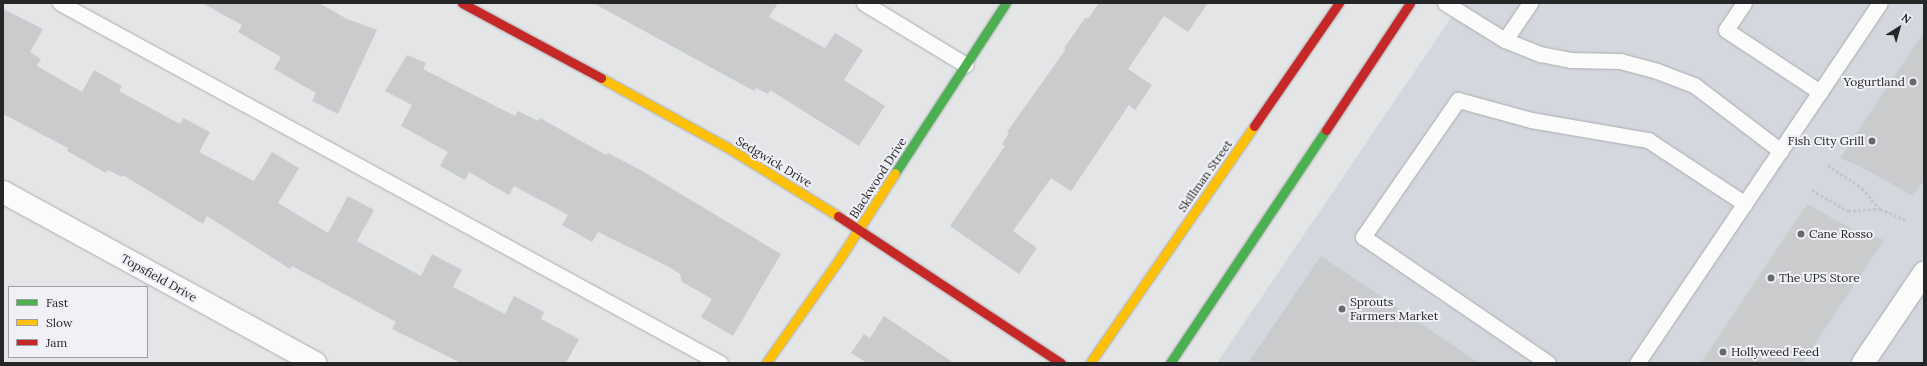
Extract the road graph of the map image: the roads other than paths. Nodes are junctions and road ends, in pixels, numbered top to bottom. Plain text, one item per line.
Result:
1 (60, 3) edge
2 (462, 3) edge
3 (864, 3) edge
4 (1006, 3) edge
5 (1339, 3) edge
6 (1410, 3) edge
7 (1445, 3) edge
8 (1530, 3) edge
9 (1744, 3) edge
10 (1880, 3) edge
11 (1505, 40) junction
12 (966, 65) junction
13 (1820, 92) junction
14 (1781, 151) junction
15 (3, 192) edge
16 (1744, 204) junction
17 (860, 229) junction
18 (1924, 273) edge
19 (315, 363) edge
20 (720, 363) edge
21 (766, 363) edge
22 (1061, 363) edge
23 (1090, 363) edge
24 (1170, 363) edge
25 (1548, 363) edge
26 (1637, 363) edge
27 (1863, 363) edge

1 - 20 lane
2 - 17 street, Sedgwick Drive
3 - 12 lane
4 - 12 street, Blackwood Drive
5 - 23 street, Skillman Street
6 - 24 street
7 - 11 lane
8 - 11 lane
9 - 13 lane
10 - 13 lane
11 - 14 lane
12 - 17 street, Blackwood Drive
13 - 14 lane
14 - 16 lane
15 - 19 street, Topsfield Drive
16 - 25 lane
16 - 26 lane
17 - 21 street, Blackwood Drive
17 - 22 street, Sedgwick Drive
18 - 27 street

